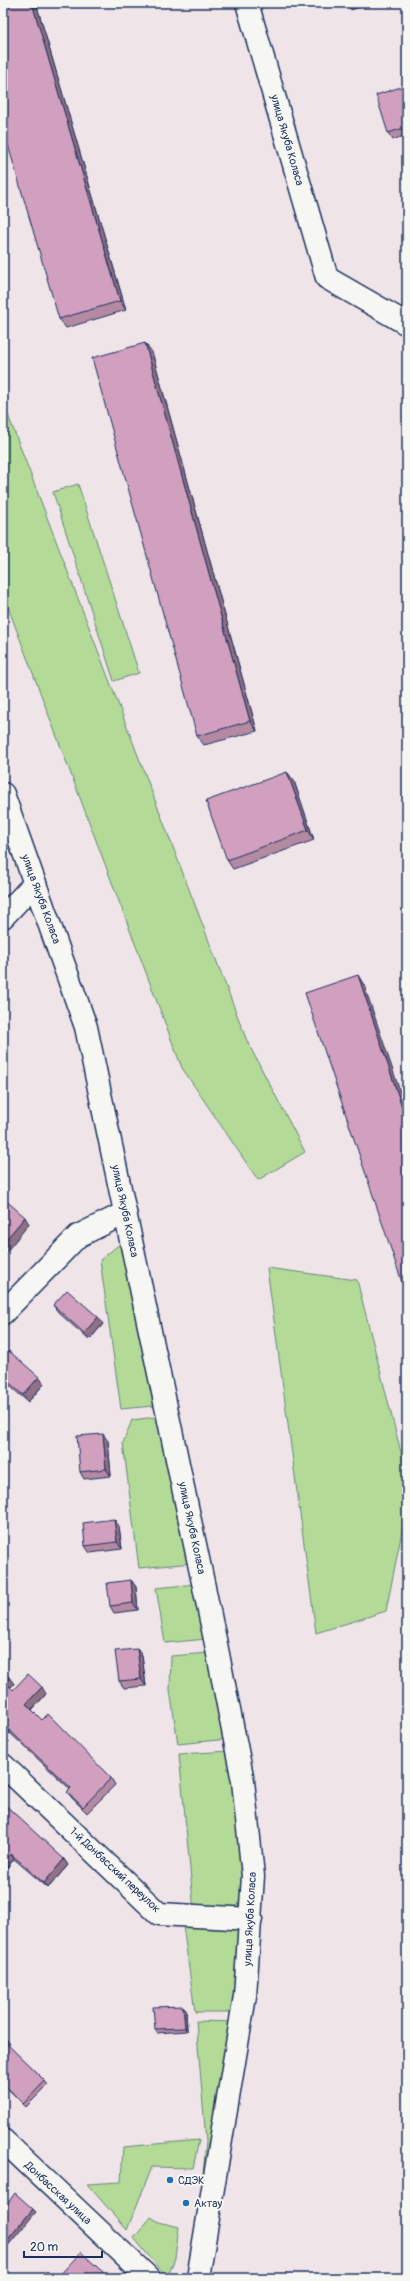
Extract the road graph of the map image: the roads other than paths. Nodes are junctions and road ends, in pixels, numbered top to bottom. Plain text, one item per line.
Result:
1 (247, 3) edge
2 (407, 324) edge
3 (3, 794) edge
4 (35, 884) junction
5 (3, 918) edge
6 (125, 1213) junction
7 (3, 1313) edge
8 (3, 1765) edge
9 (251, 1919) junction
10 (3, 2140) edge
11 (149, 2278) edge
12 (198, 2278) edge

1 - 2 street, улица Якуба Коласа
3 - 4 street, улица Якуба Коласа
4 - 5 street
4 - 6 street, улица Якуба Коласа
6 - 7 street
6 - 9 street, улица Якуба Коласа
8 - 9 street, 1-й Донбасский переулок
9 - 12 street, улица Якуба Коласа
10 - 11 street, Донбасская улица

